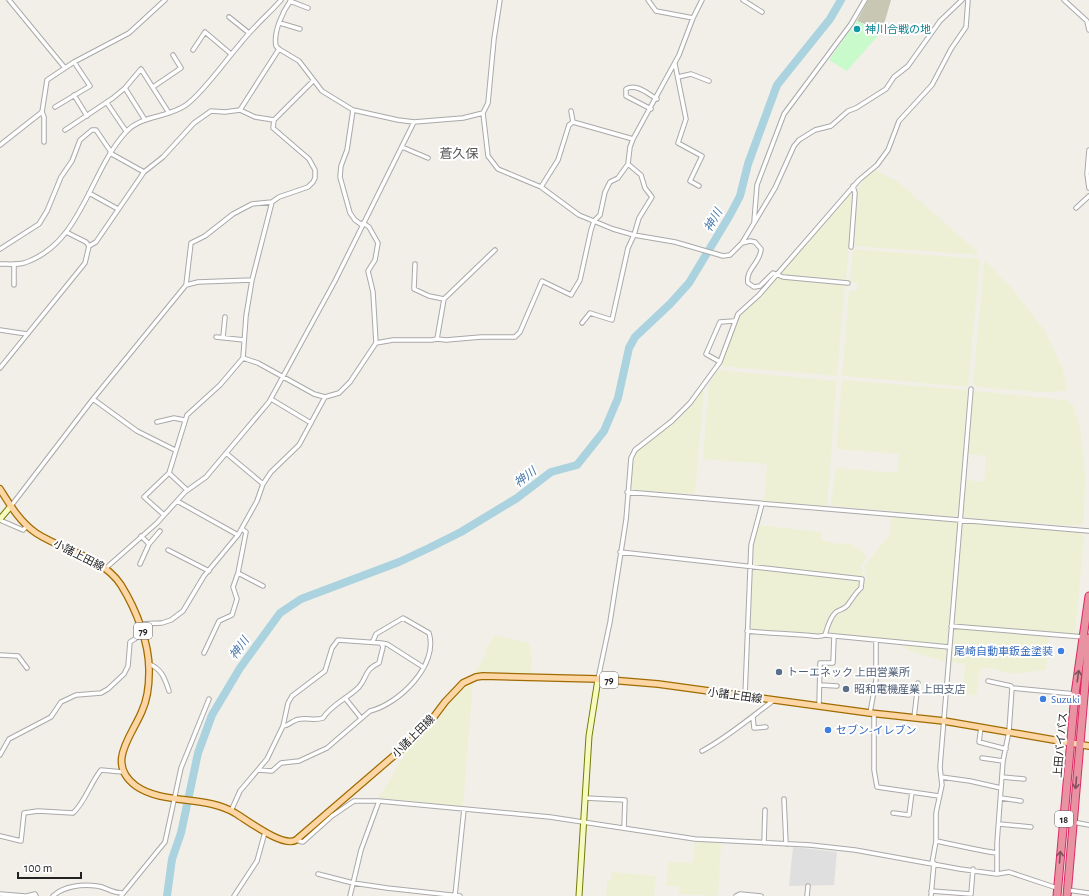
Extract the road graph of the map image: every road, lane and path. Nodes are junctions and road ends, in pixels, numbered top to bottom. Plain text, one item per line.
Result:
1 (9, 0) edge
2 (165, 0) edge
3 (281, 0) edge
4 (500, 0) edge
5 (648, 0) edge
6 (702, 0) edge
7 (743, 0) edge
8 (865, 0) edge
9 (962, 0) edge
10 (968, 0) edge
11 (1064, 0) edge
12 (290, 1) edge
13 (308, 8) dead end
14 (762, 12) dead end
15 (228, 17) dead end
16 (693, 18) junction
17 (280, 23) junction
18 (300, 29) dead end
19 (1089, 30) edge
20 (249, 34) junction
21 (279, 48) junction
22 (193, 50) dead end
23 (231, 54) junction
24 (173, 55) dead end
25 (74, 62) junction
26 (675, 64) junction
27 (65, 68) junction
28 (678, 77) junction
29 (313, 81) junction
30 (709, 81) dead end
31 (153, 87) junction
32 (125, 88) junction
33 (74, 95) junction
34 (656, 99) junction
35 (107, 103) junction
36 (55, 106) dead end
37 (651, 109) junction
38 (240, 110) junction
39 (354, 110) junction
40 (571, 111) dead end
41 (42, 112) junction
42 (169, 113) junction
43 (483, 113) junction
44 (87, 116) junction
45 (145, 120) junction
46 (274, 120) junction
47 (414, 122) junction
48 (573, 122) junction
49 (65, 130) dead end
50 (126, 131) junction
51 (633, 139) junction
52 (44, 142) dead end
53 (0, 145) edge
54 (402, 147) junction
55 (1089, 150) edge
56 (110, 153) junction
57 (428, 158) dead end
58 (628, 164) junction
59 (144, 172) junction
60 (699, 186) dead end
61 (853, 186) junction
62 (540, 188) junction
63 (1089, 188) edge
64 (89, 193) junction
65 (1089, 196) edge
66 (272, 202) junction
67 (1076, 208) dead end
68 (118, 209) junction
69 (594, 221) junction
70 (362, 224) junction
71 (754, 224) junction
72 (66, 232) junction
73 (634, 235) junction
74 (742, 243) junction
75 (89, 246) junction
76 (851, 247) dead end
77 (0, 250) edge
78 (495, 250) dead end
79 (0, 264) edge
80 (14, 264) junction
81 (415, 264) dead end
82 (777, 274) junction
83 (252, 280) junction
84 (848, 283) dead end
85 (14, 285) dead end
86 (186, 285) junction
87 (444, 299) junction
88 (224, 317) dead end
89 (734, 321) junction
90 (582, 323) dead end
91 (0, 330) edge
92 (27, 334) junction
93 (216, 337) dead end
94 (223, 338) junction
95 (437, 339) junction
96 (244, 340) junction
97 (376, 343) junction
98 (243, 358) junction
99 (720, 362) junction
100 (0, 368) edge
101 (284, 377) junction
102 (971, 389) dead end
103 (325, 397) junction
104 (94, 399) junction
105 (271, 399) junction
106 (184, 420) junction
107 (157, 422) dead end
108 (310, 423) junction
109 (175, 450) junction
110 (226, 453) junction
111 (169, 473) junction
112 (263, 484) junction
113 (0, 489) edge
114 (187, 490) junction
115 (627, 492) junction
116 (177, 501) junction
117 (762, 504) junction
118 (11, 506) junction
119 (164, 515) junction
120 (0, 520) edge
121 (960, 520) junction
122 (27, 526) junction
123 (242, 529) junction
124 (160, 531) dead end
125 (1089, 531) edge
126 (238, 535) junction
127 (141, 536) junction
128 (149, 544) junction
129 (168, 550) dead end
130 (620, 552) junction
131 (140, 564) dead end
132 (750, 566) junction
133 (106, 568) junction
134 (209, 570) junction
135 (238, 573) junction
136 (263, 586) dead end
137 (1089, 596) edge
138 (139, 624) junction
139 (951, 626) junction
140 (747, 631) junction
141 (144, 633) junction
142 (826, 635) junction
143 (834, 636) junction
144 (1086, 638) edge
145 (876, 640) junction
146 (373, 641) junction
147 (381, 643) junction
148 (949, 647) junction
149 (204, 653) dead end
150 (0, 655) edge
151 (149, 664) junction
152 (423, 667) junction
153 (27, 668) dead end
154 (598, 679) junction
155 (988, 681) dead end
156 (918, 684) dead end
157 (820, 686) junction
158 (837, 686) dead end
159 (1012, 688) junction
160 (169, 691) dead end
161 (1075, 694) junction
162 (744, 696) junction
163 (345, 698) junction
164 (209, 699) dead end
165 (774, 700) junction
166 (819, 706) junction
167 (872, 714) junction
168 (752, 717) junction
169 (361, 718) junction
170 (914, 718) junction
171 (944, 721) junction
172 (283, 726) junction
173 (981, 726) junction
174 (766, 727) dead end
175 (1009, 731) junction
176 (1071, 743) junction
177 (1080, 744) junction
178 (1089, 746) edge
179 (1006, 749) junction
180 (702, 751) dead end
181 (0, 755) edge
182 (982, 758) dead end
183 (1003, 761) junction
184 (258, 770) junction
185 (123, 772) junction
186 (941, 777) junction
187 (1002, 777) junction
188 (1024, 779) dead end
189 (1001, 788) junction
190 (912, 792) junction
191 (939, 796) junction
192 (176, 798) junction
193 (585, 798) junction
194 (1001, 798) junction
195 (784, 799) dead end
196 (379, 801) junction
197 (1021, 801) dead end
198 (464, 809) junction
199 (765, 810) dead end
200 (231, 811) junction
201 (893, 813) dead end
202 (583, 822) junction
203 (1073, 822) junction
204 (999, 824) junction
205 (1089, 825) edge
206 (1031, 827) dead end
207 (624, 828) junction
208 (264, 832) junction
209 (0, 836) edge
210 (296, 840) junction
211 (936, 841) junction
212 (764, 843) junction
213 (786, 844) junction
214 (997, 853) junction
215 (933, 863) junction
216 (972, 869) junction
217 (318, 874) dead end
218 (997, 874) junction
219 (353, 883) junction
220 (808, 886) dead end
221 (1057, 888) junction
222 (931, 891) junction
223 (1067, 893) edge
224 (1089, 893) edge
225 (0, 894) edge
226 (122, 895) edge
227 (26, 896) edge
228 (36, 896) edge
229 (53, 896) edge
230 (234, 896) edge
231 (350, 896) edge
232 (455, 896) edge
233 (460, 896) edge
234 (579, 896) edge
235 (736, 896) edge
236 (761, 896) edge
237 (807, 896) edge
238 (931, 896) edge
239 (1057, 896) edge

1 - 27 street
2 - 25 street
3 - 20 street
4 - 43 street
5 - 16 street
6 - 16 street
7 - 14 street
8 - 71 street
9 - 71 street
10 - 61 street
11 - 19 street
12 - 13 street
12 - 17 street
15 - 20 street
16 - 26 street
17 - 18 street
17 - 21 street
20 - 23 street
21 - 29 street
21 - 38 street
22 - 23 street
23 - 42 street
24 - 31 street
25 - 27 street
25 - 33 street
26 - 28 street
26 - 34 street
27 - 41 street
28 - 30 street
28 - 60 street
29 - 39 street
29 - 46 street
31 - 32 street
31 - 42 street
32 - 35 street
32 - 45 street
33 - 36 street
33 - 44 street
34 - 37 street
34 - 37 street
35 - 44 street
35 - 50 street
37 - 51 street
38 - 46 street
38 - 59 street
39 - 47 street
39 - 70 street
40 - 48 street
41 - 52 street
41 - 53 street
42 - 45 street
43 - 47 street
43 - 62 street
44 - 49 street
45 - 50 street
46 - 66 street
47 - 54 street
48 - 51 street
48 - 62 street
50 - 56 street
51 - 58 street
54 - 57 street
54 - 70 street
55 - 63 street
56 - 59 street
56 - 64 street
56 - 77 street
58 - 69 street
58 - 73 street
59 - 68 street
61 - 76 street
61 - 82 street
62 - 69 street
64 - 68 street
64 - 72 street
65 - 67 street
66 - 83 street
66 - 86 street
68 - 75 street
69 - 73 street
69 - 95 street
70 - 97 street
70 - 101 street
71 - 74 street
72 - 75 street
72 - 80 street
73 - 74 street
73 - 90 street
74 - 82 street
75 - 92 street
78 - 87 street
79 - 80 street
80 - 85 street
81 - 87 street
82 - 84 street
82 - 89 street
83 - 86 street
83 - 96 street
86 - 104 street
87 - 95 street
88 - 94 street
89 - 99 street
89 - 99 street
91 - 92 street
92 - 100 street
93 - 94 street
94 - 96 street
95 - 97 street
96 - 98 street
97 - 103 street
98 - 101 street
98 - 106 street
99 - 115 street
101 - 103 street
101 - 105 street
102 - 121 street
103 - 108 street
104 - 109 street
104 - 118 street
105 - 108 street
105 - 110 street
106 - 107 street
106 - 109 street
108 - 112 street
109 - 111 street
110 - 112 street
110 - 114 street
111 - 114 street
111 - 119 street
112 - 123 street
113 - 118 main road, 小諸上田線 / 79
114 - 116 street
115 - 117 street
115 - 130 street
116 - 119 street
116 - 126 street
117 - 121 street
117 - 132 street
118 - 120 street
118 - 122 main road, 小諸上田線 / 79
119 - 127 street
120 - 122 street
121 - 125 street
121 - 139 street
122 - 133 main road, 小諸上田線 / 79
123 - 126 street
123 - 135 street
124 - 128 street
126 - 134 street
127 - 128 street
127 - 133 street
128 - 131 street
129 - 134 street
130 - 132 street
130 - 154 street
132 - 140 street
132 - 142 street
133 - 138 main road, 小諸上田線 / 79
134 - 138 street
135 - 136 street
135 - 149 street
137 - 144 highway, 上田バイパス / 18
138 - 141 main road, 小諸上田線 / 79
139 - 144 street
139 - 148 street
140 - 142 street
140 - 162 street
141 - 151 main road, 小諸上田線 / 79
141 - 181 street
142 - 143 street
143 - 145 street
143 - 157 street
161 -> 144 highway, 上田バイパス / 18
144 - 177 highway, 上田バイパス / 18
145 - 148 street
145 - 167 street
146 - 147 street
146 - 152 street
146 - 172 street
147 - 152 street
147 - 163 street
148 - 171 street
150 - 153 street
151 - 160 street
151 - 185 main road, 小諸上田線 / 79
152 - 169 street
154 - 162 main road, 小諸上田線 / 79
154 - 193 street
154 - 210 main road, 小諸上田線 / 79
155 - 159 street
156 - 170 street
157 - 158 street
157 - 166 street
159 - 161 street
159 - 175 street
161 - 176 highway, 上田バイパス / 18
162 - 165 main road, 小諸上田線 / 79
163 - 169 street
163 - 172 street
164 - 192 street
165 - 166 main road, 小諸上田線 / 79
165 - 168 street
166 - 167 main road, 小諸上田線 / 79
167 - 170 main road, 小諸上田線 / 79
167 - 190 street
168 - 174 street
168 - 180 street
169 - 184 street
170 - 171 main road, 小諸上田線 / 79
171 - 173 main road, 小諸上田線 / 79
171 - 186 street
172 - 184 street
173 - 175 main road, 小諸上田線 / 79
173 - 179 street
175 - 176 main road, 小諸上田線 / 79
175 - 179 street
176 - 177 main road, 小諸上田線 / 79
221 -> 176 highway, 上田バイパス / 18
177 - 178 main road, 小諸上田線 / 79
177 -> 203 highway, 上田バイパス / 18
179 - 183 street
182 - 183 street
183 - 187 street
184 - 200 street
185 - 192 main road
185 - 209 street
186 - 189 street
186 - 191 street
187 - 188 street
187 - 189 street
189 - 194 street
190 - 191 street
190 - 201 street
191 - 211 street
192 - 200 main road
192 - 226 street
193 - 202 street
193 - 207 street
194 - 197 street
194 - 204 street
195 - 213 street
196 - 198 street
196 - 210 street
196 - 219 street
198 - 202 street
198 - 232 street
199 - 212 street
200 - 208 main road
202 - 207 street
202 - 234 street
203 - 205 street
203 - 223 highway, 上田バイパス / 18
204 - 206 street
204 - 214 street
207 - 212 street
208 - 210 main road
208 - 230 street
211 - 214 street
211 - 215 street
212 - 213 street
213 - 215 street
214 - 218 street
215 - 216 street
215 - 222 street
216 - 218 street
216 - 222 street
217 - 219 street
218 - 221 street
219 - 231 street
219 - 232 street
220 - 237 street
221 - 239 highway, 上田バイパス / 18
222 - 238 street
223 - 224 street
225 - 227 street
226 - 229 street
227 - 228 street
232 - 233 street
235 - 236 street

